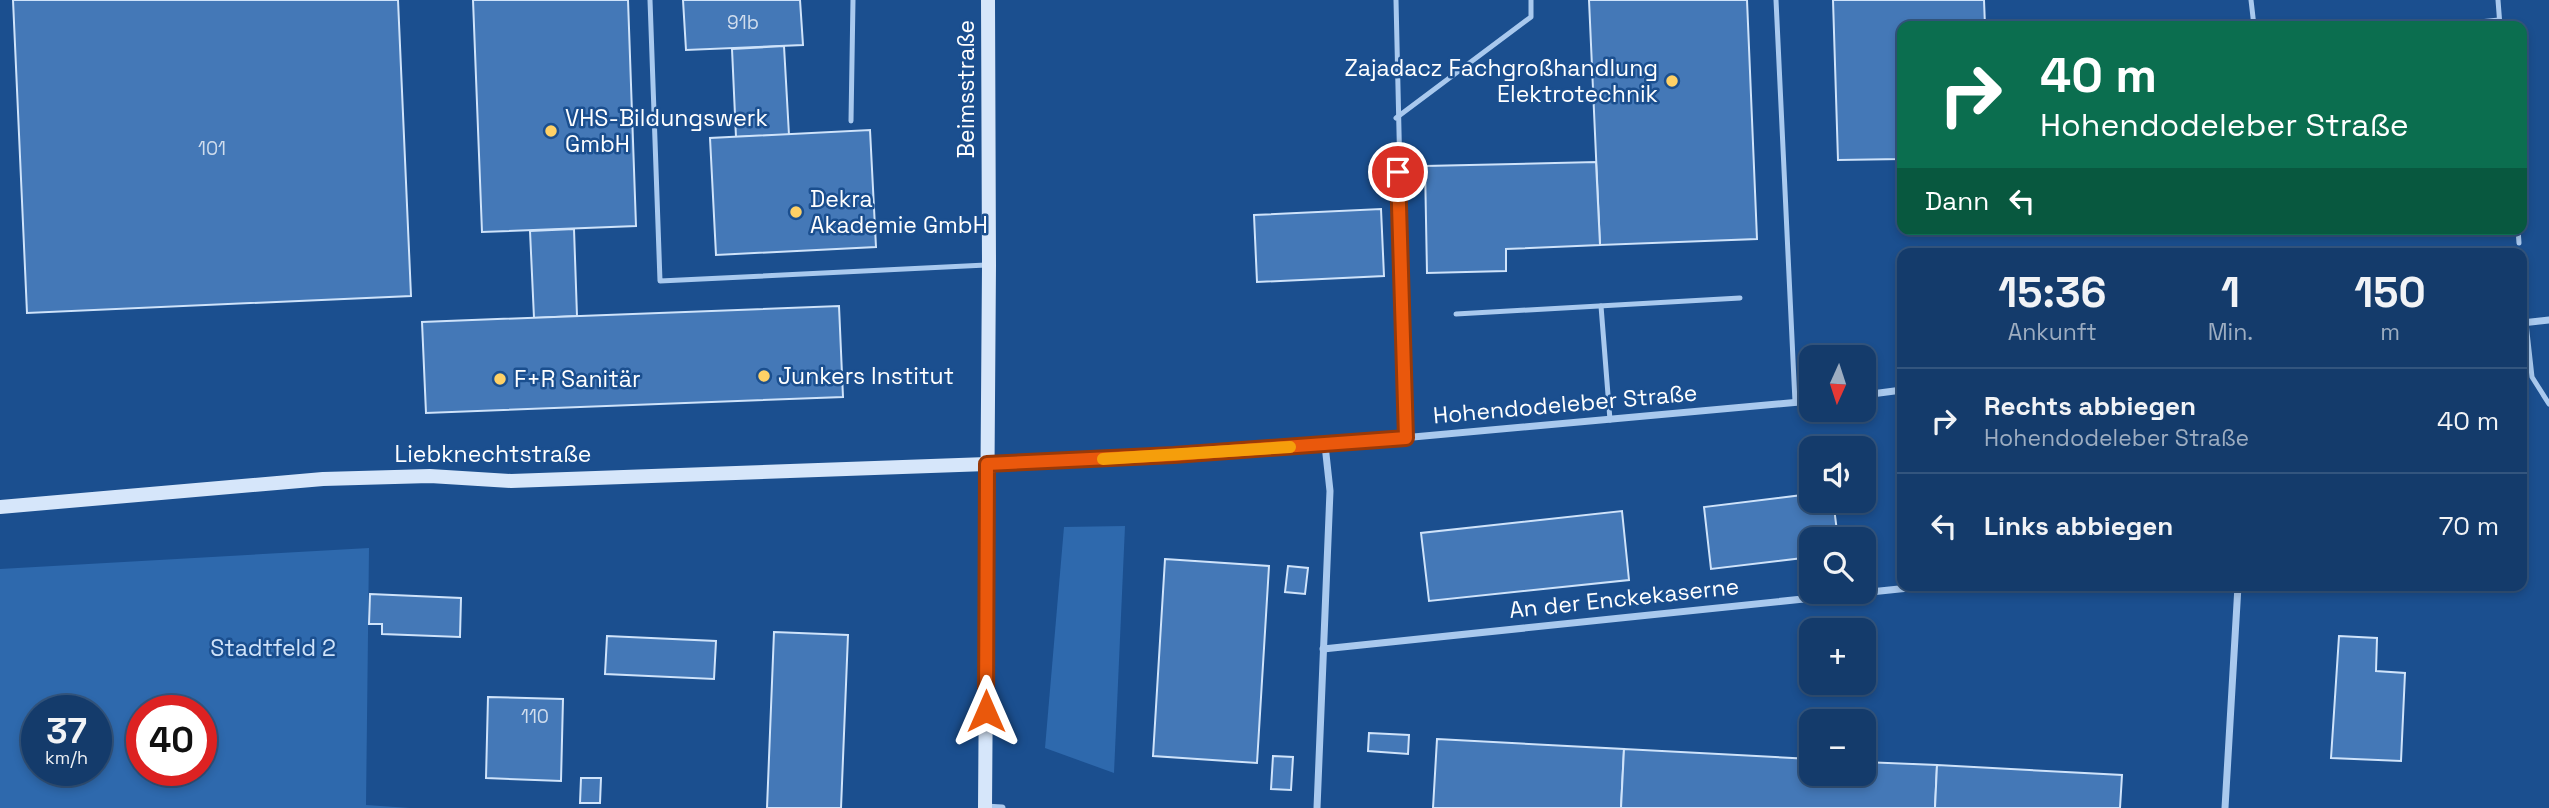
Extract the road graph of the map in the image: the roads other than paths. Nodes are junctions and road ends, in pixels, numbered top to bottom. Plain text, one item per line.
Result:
1 (650, 0) edge
2 (853, 0) edge
3 (988, 0) edge
4 (1395, 0) edge
5 (1531, 0) edge
6 (1776, 0) edge
7 (2251, 0) edge
8 (2498, 0) edge
9 (2253, 21) edge
10 (2500, 21) edge
11 (1396, 118) junction
12 (851, 121) dead end
13 (2518, 235) edge
14 (2519, 243) dead end
15 (989, 265) junction
16 (1740, 298) dead end
17 (1601, 306) junction
18 (1456, 314) dead end
19 (2549, 320) edge
20 (2527, 323) edge
21 (2527, 343) edge
22 (1897, 391) edge
23 (1876, 393) edge
24 (1794, 402) junction
25 (1799, 402) edge
26 (2549, 404) edge
27 (1610, 420) junction
28 (1406, 438) junction
29 (1325, 445) junction
30 (987, 464) junction
31 (0, 507) edge
32 (1897, 589) edge
33 (2238, 591) edge
34 (1323, 649) junction
35 (985, 808) edge
36 (1002, 808) edge
37 (1317, 808) edge
38 (2225, 808) edge

1 - 15 lane
2 - 12 lane
3 - 15 street, Beimsstraße
4 - 11 lane
5 - 11 lane
6 - 24 lane
7 - 9 lane
8 - 10 lane
11 - 28 lane
13 - 14 lane
15 - 30 street, Beimsstraße
16 - 17 lane
17 - 18 lane
17 - 27 lane
19 - 20 street
21 - 26 lane
22 - 23 street
24 - 25 street, Hohendodeleber Straße
24 - 27 street, Hohendodeleber Straße
27 - 28 street, Hohendodeleber Straße
28 - 29 street, Hohendodeleber Straße
29 - 30 street, Hohendodeleber Straße
29 - 34 street
30 - 31 street, Liebknechtstraße
30 - 35 street, Beimsstraße
32 - 34 street, An der Enckekaserne
33 - 38 street
34 - 37 street
35 - 36 street

